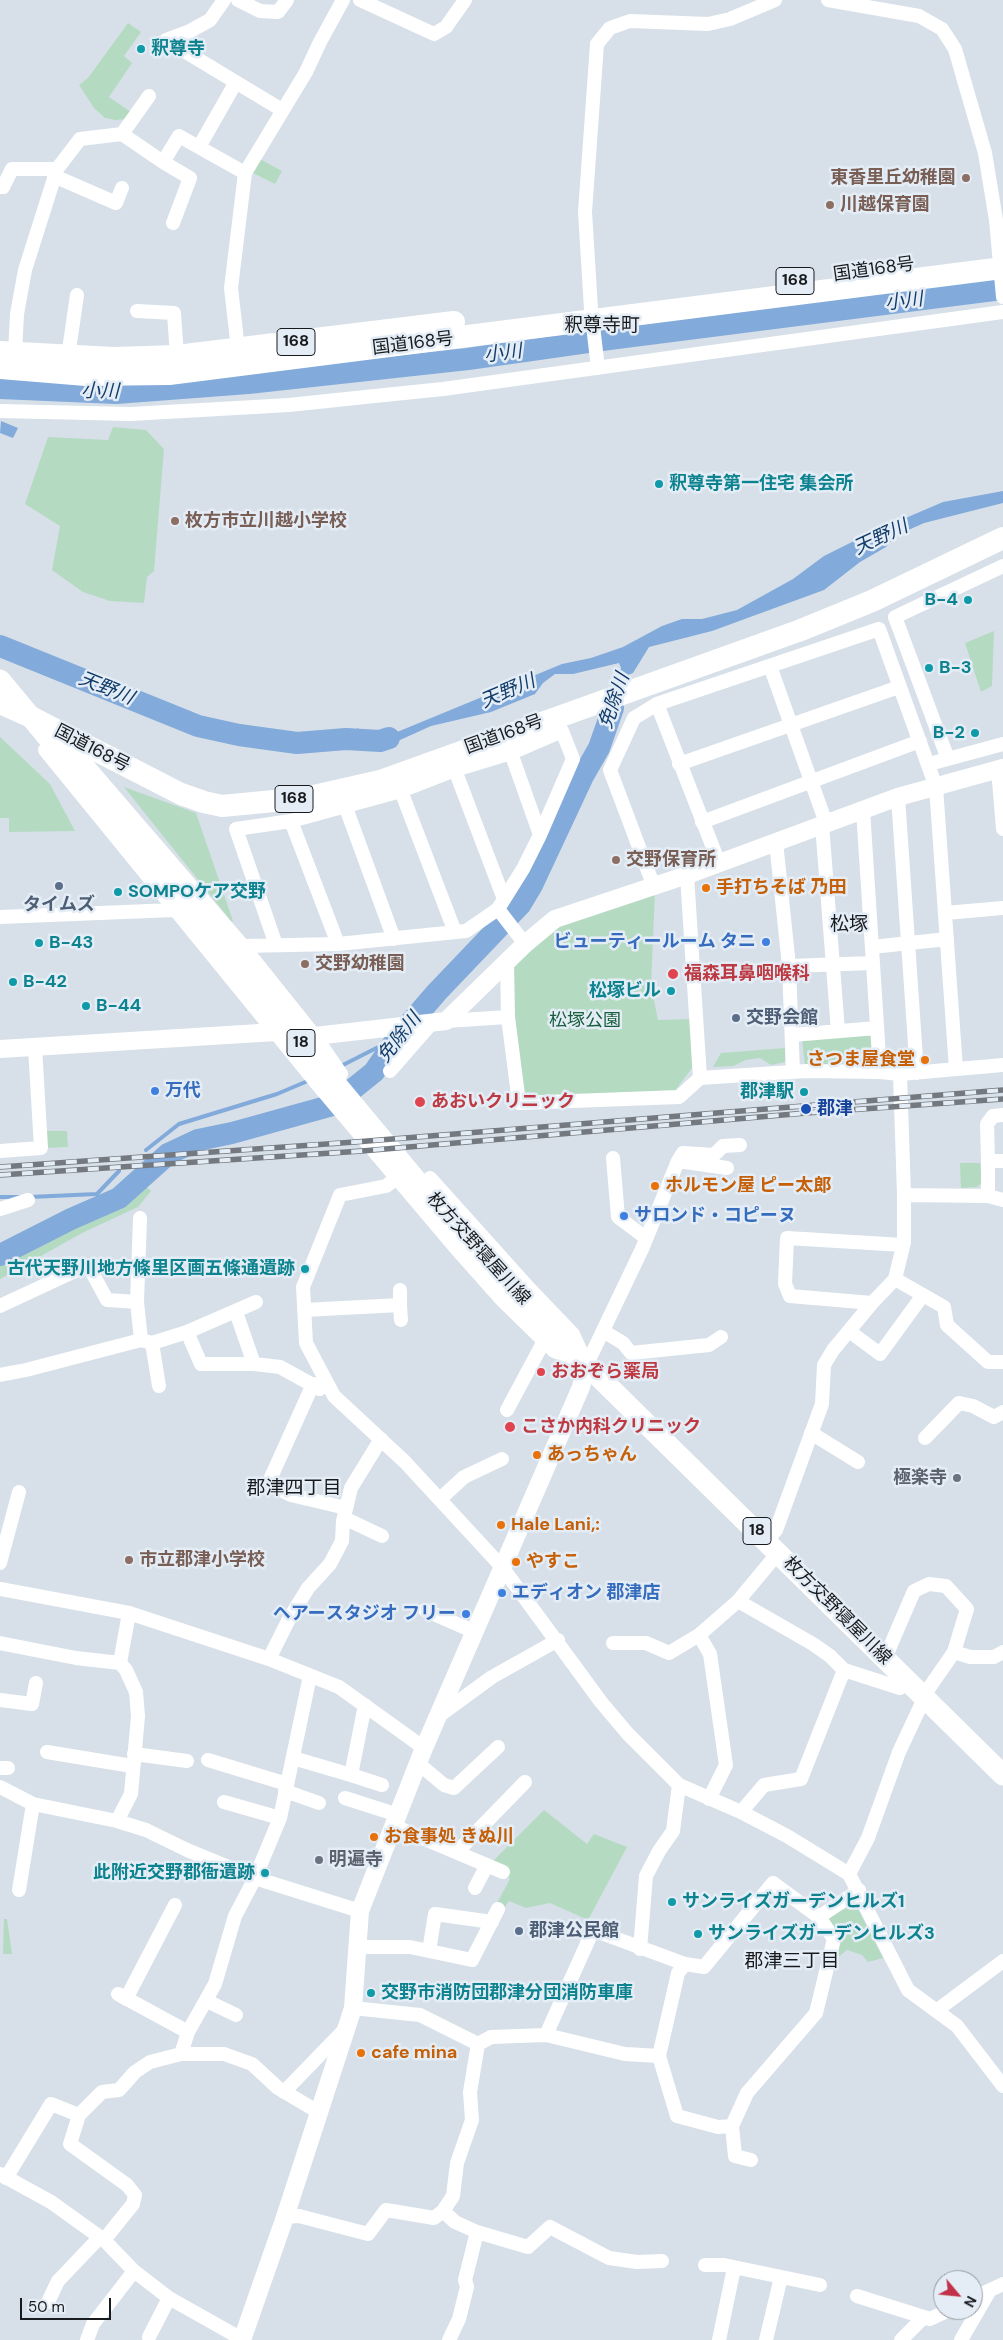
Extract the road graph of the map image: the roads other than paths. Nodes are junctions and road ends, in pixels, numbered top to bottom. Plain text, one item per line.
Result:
1 (224, 0) edge
2 (238, 0) edge
3 (287, 0) edge
4 (343, 0) edge
5 (360, 0) edge
6 (465, 0) edge
7 (775, 0) edge
8 (828, 0) edge
9 (236, 82) junction
10 (149, 96) dead end
11 (282, 110) junction
12 (122, 134) junction
13 (199, 147) junction
14 (163, 162) junction
15 (6, 168) edge
16 (55, 172) junction
17 (244, 173) junction
18 (0, 187) edge
19 (122, 188) dead end
20 (173, 223) dead end
21 (1001, 260) edge
22 (76, 295) dead end
23 (1003, 297) edge
24 (137, 311) dead end
25 (1003, 312) edge
26 (592, 317) junction
27 (238, 349) junction
28 (177, 356) junction
29 (68, 357) junction
30 (5, 358) edge
31 (598, 367) junction
32 (0, 411) edge
33 (1003, 538) edge
34 (1003, 566) edge
35 (770, 666) junction
36 (899, 687) junction
37 (3, 692) edge
38 (657, 704) junction
39 (29, 716) junction
40 (791, 725) junction
41 (920, 741) junction
42 (1003, 744) edge
43 (511, 753) junction
44 (948, 759) junction
45 (679, 764) junction
46 (928, 764) junction
47 (1001, 768) edge
48 (455, 770) junction
49 (811, 782) junction
50 (936, 787) junction
51 (401, 791) junction
52 (898, 797) junction
53 (346, 808) junction
54 (863, 810) junction
55 (291, 821) junction
56 (702, 822) junction
57 (824, 823) junction
58 (1003, 829) edge
59 (540, 835) junction
60 (776, 842) junction
61 (719, 863) junction
62 (687, 875) junction
63 (654, 887) junction
64 (501, 904) junction
65 (1003, 908) edge
66 (174, 910) junction
67 (945, 913) junction
68 (0, 917) edge
69 (455, 932) junction
70 (520, 938) junction
71 (394, 939) junction
72 (947, 939) junction
73 (338, 944) junction
74 (908, 944) junction
75 (276, 945) junction
76 (243, 946) junction
77 (872, 947) junction
78 (507, 962) junction
79 (873, 963) junction
80 (834, 964) junction
81 (789, 966) junction
82 (508, 1018) junction
83 (434, 1023) junction
84 (877, 1028) junction
85 (838, 1031) junction
86 (276, 1032) junction
87 (315, 1036) junction
88 (792, 1036) junction
89 (35, 1047) junction
90 (0, 1049) edge
91 (1003, 1065) edge
92 (956, 1069) junction
93 (390, 1071) dead end
94 (793, 1072) junction
95 (880, 1072) junction
96 (917, 1072) junction
97 (900, 1074) junction
98 (700, 1078) junction
99 (319, 1086) junction
100 (1003, 1115) edge
101 (740, 1145) dead end
102 (0, 1151) edge
103 (613, 1158) dead end
104 (678, 1161) junction
105 (988, 1161) junction
106 (1003, 1161) edge
107 (727, 1168) dead end
108 (397, 1178) junction
109 (430, 1178) dead end
110 (904, 1195) junction
111 (988, 1196) junction
112 (28, 1200) dead end
113 (1003, 1200) edge
114 (0, 1209) edge
115 (140, 1218) dead end
116 (646, 1238) junction
117 (903, 1246) junction
118 (138, 1267) junction
119 (159, 1268) dead end
120 (895, 1279) junction
121 (400, 1290) dead end
122 (923, 1294) junction
123 (137, 1302) junction
124 (256, 1302) dead end
125 (872, 1303) junction
126 (400, 1305) junction
127 (0, 1306) edge
128 (304, 1310) junction
129 (236, 1312) junction
130 (401, 1320) dead end
131 (603, 1331) junction
132 (849, 1331) junction
133 (187, 1332) junction
134 (721, 1337) dead end
135 (146, 1341) junction
136 (544, 1341) junction
137 (1003, 1362) edge
138 (254, 1364) junction
139 (587, 1364) junction
140 (0, 1375) edge
141 (313, 1384) junction
142 (159, 1386) dead end
143 (334, 1396) junction
144 (507, 1410) dead end
145 (1003, 1412) edge
146 (811, 1433) junction
147 (926, 1438) dead end
148 (380, 1440) junction
149 (502, 1459) dead end
150 (858, 1462) dead end
151 (20, 1492) dead end
152 (440, 1499) junction
153 (345, 1513) junction
154 (5, 1526) edge
155 (382, 1536) dead end
156 (772, 1546) junction
157 (0, 1563) edge
158 (502, 1567) junction
159 (0, 1589) edge
160 (738, 1601) junction
161 (425, 1610) dead end
162 (129, 1613) junction
163 (475, 1632) junction
164 (699, 1635) junction
165 (558, 1640) junction
166 (0, 1642) edge
167 (613, 1643) dead end
168 (954, 1652) junction
169 (1003, 1652) edge
170 (883, 1656) junction
171 (269, 1659) junction
172 (120, 1663) junction
173 (844, 1670) junction
174 (310, 1676) junction
175 (908, 1681) junction
176 (36, 1683) dead end
177 (923, 1696) junction
178 (0, 1700) edge
179 (365, 1706) junction
180 (440, 1715) junction
181 (498, 1747) dead end
182 (55, 1750) dead end
183 (421, 1756) junction
184 (293, 1758) junction
185 (133, 1760) junction
186 (208, 1760) dead end
187 (187, 1761) dead end
188 (351, 1775) junction
189 (1003, 1775) edge
190 (525, 1782) dead end
191 (382, 1785) dead end
192 (679, 1785) junction
193 (0, 1787) edge
194 (286, 1788) junction
195 (345, 1798) dead end
196 (709, 1799) junction
197 (224, 1802) dead end
198 (319, 1803) dead end
199 (33, 1804) junction
200 (741, 1812) junction
201 (280, 1818) junction
202 (117, 1821) junction
203 (396, 1821) junction
204 (457, 1852) junction
205 (487, 1865) junction
206 (503, 1872) dead end
207 (849, 1874) junction
208 (255, 1878) junction
209 (475, 1888) dead end
210 (19, 1890) dead end
211 (858, 1890) junction
212 (175, 1905) dead end
213 (498, 1909) dead end
214 (360, 1911) junction
215 (819, 1917) junction
216 (492, 1922) junction
217 (357, 1947) junction
218 (640, 1948) junction
219 (429, 1951) junction
220 (1003, 1961) edge
221 (685, 1964) junction
222 (207, 2001) junction
223 (353, 2008) junction
224 (936, 2011) junction
225 (236, 2015) dead end
226 (347, 2026) junction
227 (188, 2032) junction
228 (546, 2035) junction
229 (478, 2044) junction
230 (182, 2054) junction
231 (659, 2056) junction
232 (1003, 2086) edge
233 (284, 2092) junction
234 (320, 2114) junction
235 (79, 2115) junction
236 (732, 2126) junction
237 (751, 2160) dead end
238 (3, 2176) edge
239 (444, 2211) junction
240 (285, 2217) junction
241 (477, 2232) junction
242 (102, 2238) junction
243 (662, 2261) dead end
244 (705, 2266) dead end
245 (734, 2268) junction
246 (134, 2271) junction
247 (781, 2277) junction
248 (820, 2285) dead end
249 (997, 2287) edge
250 (983, 2293) edge
251 (857, 2296) dead end
252 (170, 2298) junction
253 (48, 2302) dead end
254 (923, 2318) junction
255 (933, 2318) edge
256 (149, 2337) dead end
257 (242, 2339) edge
258 (87, 2340) edge
259 (449, 2340) edge
260 (719, 2340) edge
261 (766, 2340) edge
262 (901, 2340) edge
263 (961, 2340) edge

1 - 9 street
2 - 3 street
4 - 11 street
5 - 6 street
7 - 26 street
8 - 21 street
9 - 11 street
9 - 13 street
10 - 12 street
11 - 17 street
12 - 14 street
12 - 16 street
13 - 14 street
13 - 17 street
14 - 20 street
15 - 16 street
15 - 18 street
16 - 19 street
16 - 30 street
17 - 27 street
21 - 23 street
21 - 26 highway, 国道168号 / 168
22 - 29 street
24 - 28 street
25 - 31 street
26 - 27 highway, 国道168号 / 168
26 - 30 highway, 国道168号
26 - 31 street
27 - 28 highway, 国道168号 / 168
28 - 29 highway, 国道168号 / 168
29 - 30 highway, 国道168号 / 168
31 - 32 street
33 - 39 highway, 国道168号 / 168
34 - 44 street
35 - 36 street
35 - 38 street
35 - 40 street
36 - 40 street
36 - 41 street
37 - 39 highway, 国道168号 / 168
38 - 45 street
38 - 63 street
39 - 66 street
39 - 76 street
39 - 139 main road, 枚方交野寝屋川線 / 18
40 - 45 street
40 - 49 street
41 - 46 street
41 - 49 street
42 - 44 street
43 - 48 street
43 - 59 street
43 - 59 street
44 - 46 street
45 - 56 street
46 - 50 street
47 - 50 street
47 - 58 street
48 - 51 street
48 - 64 street
49 - 56 street
49 - 57 street
50 - 52 street
50 - 67 street
51 - 53 street
51 - 69 street
52 - 54 street
52 - 74 street
53 - 55 street
53 - 71 street
54 - 57 street
54 - 77 street
55 - 73 street
55 - 75 street
56 - 61 street
57 - 60 street
57 - 80 street
59 - 64 street
60 - 61 street
60 - 81 street
61 - 62 street
62 - 63 street
62 - 98 street
63 - 70 street
64 - 69 street
64 - 70 street
65 - 67 street
66 - 68 street
66 - 86 street
67 - 72 street
69 - 71 street
70 - 78 street
71 - 73 street
72 - 74 street
72 - 92 street
73 - 75 street
74 - 77 street
74 - 96 street
75 - 76 street
76 - 87 street
77 - 79 street
78 - 82 street
78 - 83 street
79 - 80 street
79 - 84 street
80 - 81 street
80 - 85 street
81 - 88 street
82 - 83 street
82 - 98 street
83 - 87 street
83 - 93 street
84 - 85 street
84 - 95 street
85 - 88 street
86 - 87 street
86 - 89 street
86 - 99 street
87 - 99 street
88 - 94 street
89 - 90 street
89 - 102 street
91 - 92 street
92 - 96 street
94 - 95 street
94 - 98 street
95 - 97 street
96 - 97 street
97 - 110 street
99 - 108 street
100 - 105 street
101 - 104 street
103 - 116 street
104 - 107 street
104 - 116 street
105 - 106 street
105 - 111 street
108 - 128 street
108 - 136 street
109 - 139 street
110 - 111 street
110 - 117 street
111 - 113 street
112 - 114 street
115 - 118 street
116 - 131 street
117 - 120 street
117 - 125 street
118 - 119 street
118 - 123 street
120 - 122 street
120 - 125 street
121 - 126 street
122 - 132 street
122 - 137 street
123 - 127 street
123 - 135 street
124 - 129 street
125 - 132 street
126 - 128 street
126 - 130 street
128 - 143 street
129 - 133 street
129 - 138 street
131 - 134 street
131 - 139 street
132 - 146 street
133 - 135 street
133 - 138 street
135 - 140 street
135 - 142 street
136 - 139 street
136 - 144 street
138 - 141 street
139 - 156 main road, 枚方交野寝屋川線 / 18
139 - 158 street
141 - 143 street
141 - 153 street
143 - 148 street
145 - 147 street
146 - 150 street
146 - 156 street
148 - 152 street
148 - 153 street
149 - 152 street
151 - 154 street
152 - 158 street
153 - 155 street
153 - 171 street
154 - 157 street
156 - 160 street
156 - 170 main road, 枚方交野寝屋川線 / 18
158 - 163 street
158 - 165 street
159 - 162 street
160 - 164 street
160 - 173 street
161 - 163 street
162 - 171 street
162 - 172 street
163 - 180 street
164 - 167 street
164 - 196 street
165 - 180 street
165 - 192 street
166 - 172 street
168 - 169 street
168 - 170 street
168 - 177 street
170 - 175 main road, 枚方交野寝屋川線 / 18
171 - 174 street
172 - 185 street
173 - 175 street
173 - 200 street
174 - 179 street
174 - 184 street
175 - 177 main road, 枚方交野寝屋川線 / 18
176 - 178 street
177 - 189 main road, 枚方交野寝屋川線 / 18
177 - 207 street
179 - 183 street
179 - 188 street
180 - 183 street
181 - 183 street
182 - 185 street
183 - 203 street
184 - 188 street
184 - 194 street
185 - 187 street
185 - 202 street
186 - 194 street
188 - 191 street
190 - 204 street
192 - 196 street
192 - 218 street
193 - 199 street
194 - 198 street
194 - 201 street
195 - 203 street
196 - 200 street
197 - 201 street
199 - 202 street
199 - 210 street
200 - 207 street
201 - 208 street
202 - 208 street
203 - 204 street
203 - 214 street
204 - 205 street
205 - 206 street
205 - 209 street
207 - 211 street
208 - 214 street
208 - 222 street
211 - 215 street
211 - 224 street
212 - 227 street
213 - 216 street
214 - 217 street
215 - 221 street
215 - 236 street
216 - 219 street
216 - 219 street
217 - 219 street
217 - 223 street
218 - 221 street
218 - 228 street
220 - 224 street
221 - 231 street
222 - 225 street
222 - 227 street
223 - 226 street
223 - 229 street
224 - 232 street
226 - 233 street
226 - 234 street
227 - 230 street
228 - 229 street
228 - 231 street
229 - 239 street
230 - 233 street
230 - 235 street
231 - 236 street
233 - 234 street
234 - 240 street
235 - 238 street
235 - 242 street
236 - 237 street
238 - 242 street
239 - 240 street
239 - 241 street
240 - 257 street
241 - 243 street
241 - 259 street
242 - 246 street
242 - 253 street
244 - 245 street
245 - 247 street
245 - 260 street
246 - 252 street
246 - 258 street
247 - 248 street
247 - 261 street
249 - 250 street
249 - 263 street
251 - 254 street
252 - 256 street
252 - 257 street
254 - 255 street
254 - 262 street

